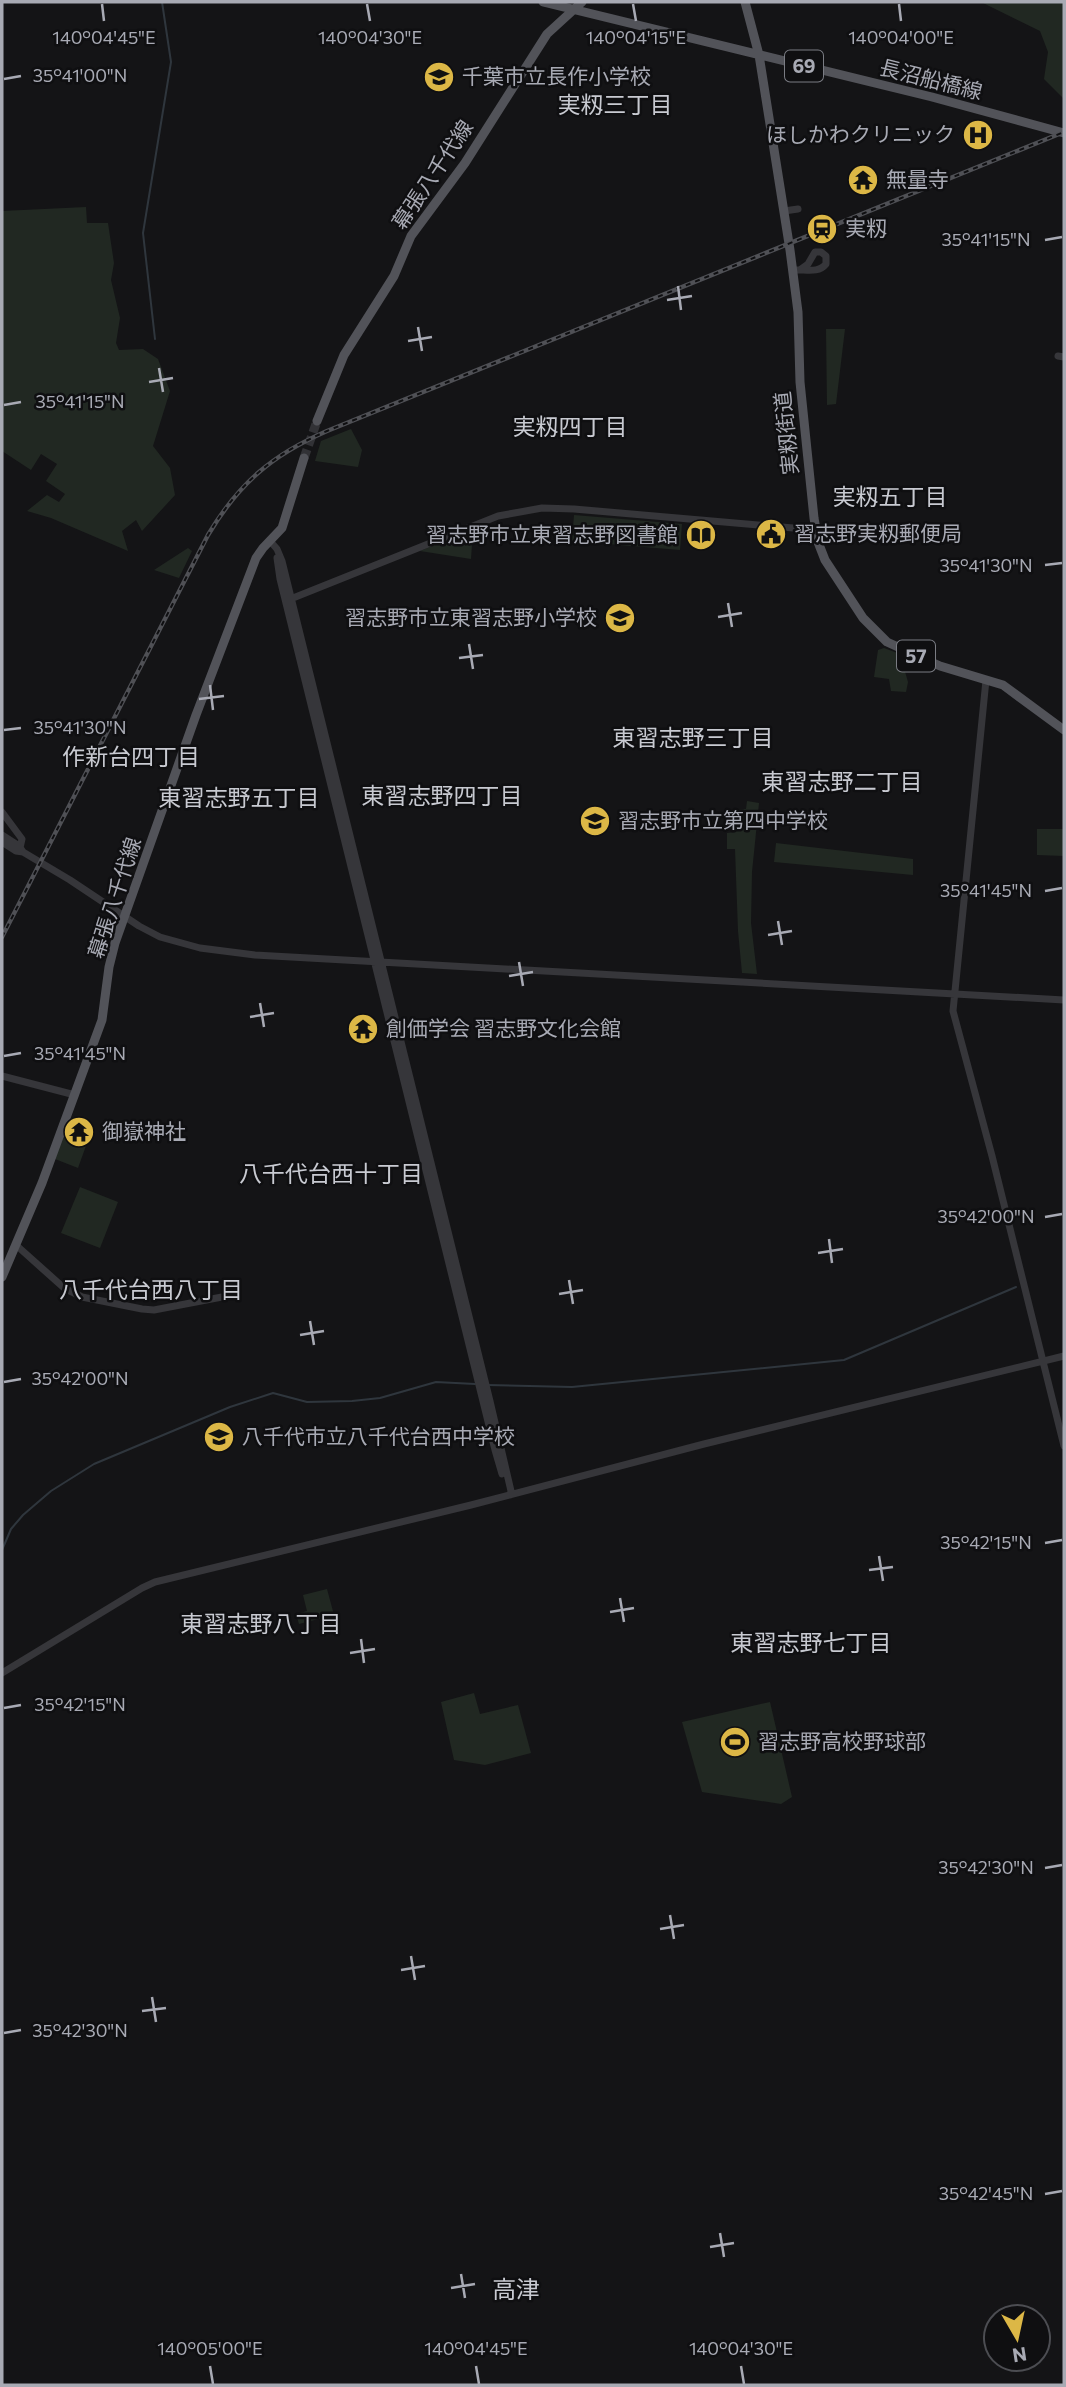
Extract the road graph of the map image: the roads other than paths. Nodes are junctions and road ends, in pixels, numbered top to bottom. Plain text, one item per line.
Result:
1 (543, 2) edge
2 (582, 2) edge
3 (745, 2) edge
4 (573, 9) junction
5 (759, 55) junction
6 (1064, 133) edge
7 (798, 209) dead end
8 (785, 211) junction
9 (317, 421) tunnel mouth
10 (304, 458) tunnel mouth
11 (816, 530) junction
12 (270, 541) junction
13 (288, 600) junction
14 (986, 680) junction
15 (1064, 730) edge
16 (2, 812) edge
17 (2, 835) edge
18 (2, 842) edge
19 (22, 850) junction
20 (124, 917) junction
21 (377, 961) junction
22 (954, 994) junction
23 (1064, 1000) edge
24 (2, 1076) edge
25 (75, 1095) junction
26 (16, 1245) junction
27 (2, 1277) edge
28 (222, 1297) dead end
29 (1064, 1356) edge
30 (1042, 1362) junction
31 (1064, 1446) edge
32 (510, 1495) junction
33 (2, 1672) edge

1 - 4 main road, 長沼船橋線 / 69
2 - 4 main road, 幕張八千代線
3 - 5 main road, 実籾街道 / 57
4 - 5 main road, 長沼船橋線 / 69
4 - 9 main road, 幕張八千代線
5 - 6 main road, 長沼船橋線 / 69
5 - 8 main road, 実籾街道 / 57
7 - 8 street
8 - 11 main road, 実籾街道 / 57
10 - 12 main road, 幕張八千代線
11 - 13 street
11 - 14 main road, 実籾街道 / 57
12 - 13 street
12 - 20 main road, 幕張八千代線
13 - 21 street
14 - 15 main road, 実籾街道 / 57
14 - 22 street
16 - 19 street
17 - 19 street
18 - 19 street
19 - 20 street
20 - 21 street
20 - 25 main road, 幕張八千代線
21 - 22 street
21 - 32 street
22 - 23 street
22 - 30 street
24 - 25 street
25 - 26 main road, 幕張八千代線
26 - 27 main road, 幕張八千代線
26 - 28 street
29 - 30 street
30 - 31 street
30 - 32 street
32 - 33 street

